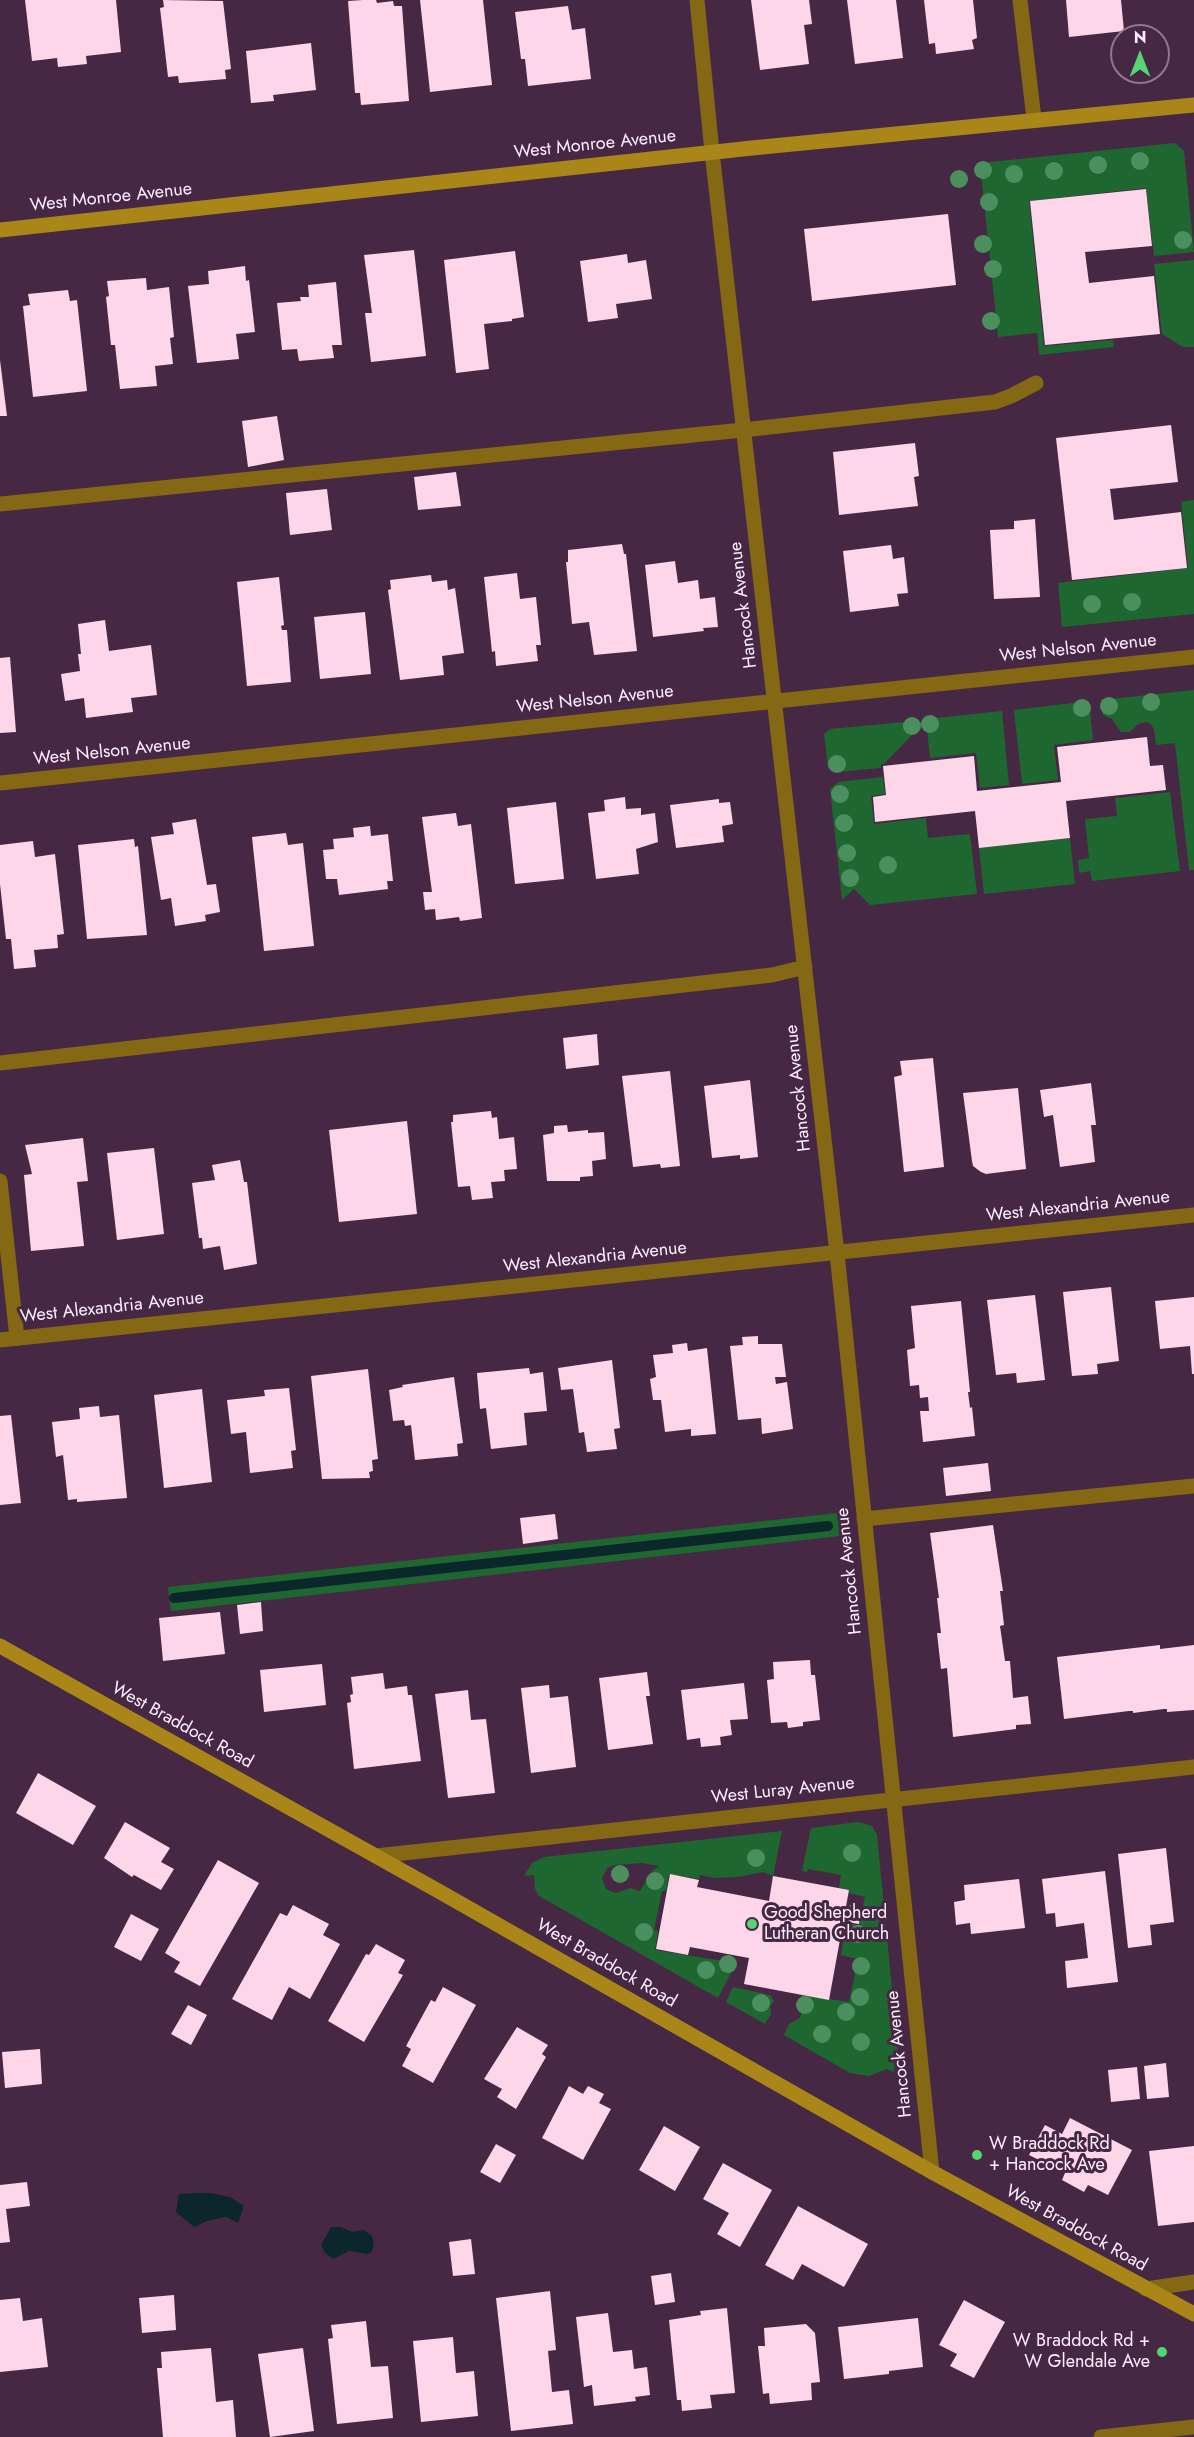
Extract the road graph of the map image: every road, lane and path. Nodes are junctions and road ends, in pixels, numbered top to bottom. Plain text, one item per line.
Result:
1 (697, 0) edge
2 (1020, 0) edge
3 (1194, 105) edge
4 (1034, 119) junction
5 (712, 152) junction
6 (0, 230) edge
7 (1036, 382) dead end
8 (744, 430) junction
9 (0, 504) edge
10 (1194, 657) edge
11 (775, 701) junction
12 (0, 783) edge
13 (805, 967) junction
14 (0, 1063) edge
15 (0, 1181) edge
16 (1194, 1215) edge
17 (837, 1253) junction
18 (17, 1338) junction
19 (0, 1340) edge
20 (1194, 1486) edge
21 (864, 1519) junction
22 (0, 1646) edge
23 (1194, 1767) edge
24 (893, 1799) junction
25 (376, 1856) junction
26 (932, 2172) junction
27 (1194, 2282) edge
28 (1146, 2289) junction
29 (1194, 2314) edge
30 (1194, 2427) edge
31 (1101, 2437) edge

1 - 5 street, Hancock Avenue
2 - 4 street
3 - 4 main road, West Monroe Avenue
4 - 5 main road, West Monroe Avenue
5 - 6 main road, West Monroe Avenue
5 - 8 street, Hancock Avenue
7 - 8 street
8 - 9 street
8 - 11 street, Hancock Avenue
10 - 11 street, West Nelson Avenue
11 - 12 street, West Nelson Avenue
11 - 13 street, Hancock Avenue
13 - 14 street
13 - 17 street, Hancock Avenue
15 - 18 street
16 - 17 street, West Alexandria Avenue
17 - 18 street, West Alexandria Avenue
17 - 21 street, Hancock Avenue
18 - 19 street, West Alexandria Avenue
20 - 21 street
21 - 24 street, Hancock Avenue
22 - 25 main road, West Braddock Road
23 - 24 street, West Luray Avenue
24 - 25 street, West Luray Avenue
24 - 26 street, Hancock Avenue
25 - 26 main road, West Braddock Road
26 - 28 main road, West Braddock Road
27 - 28 street
28 - 29 main road, West Braddock Road
30 - 31 street

